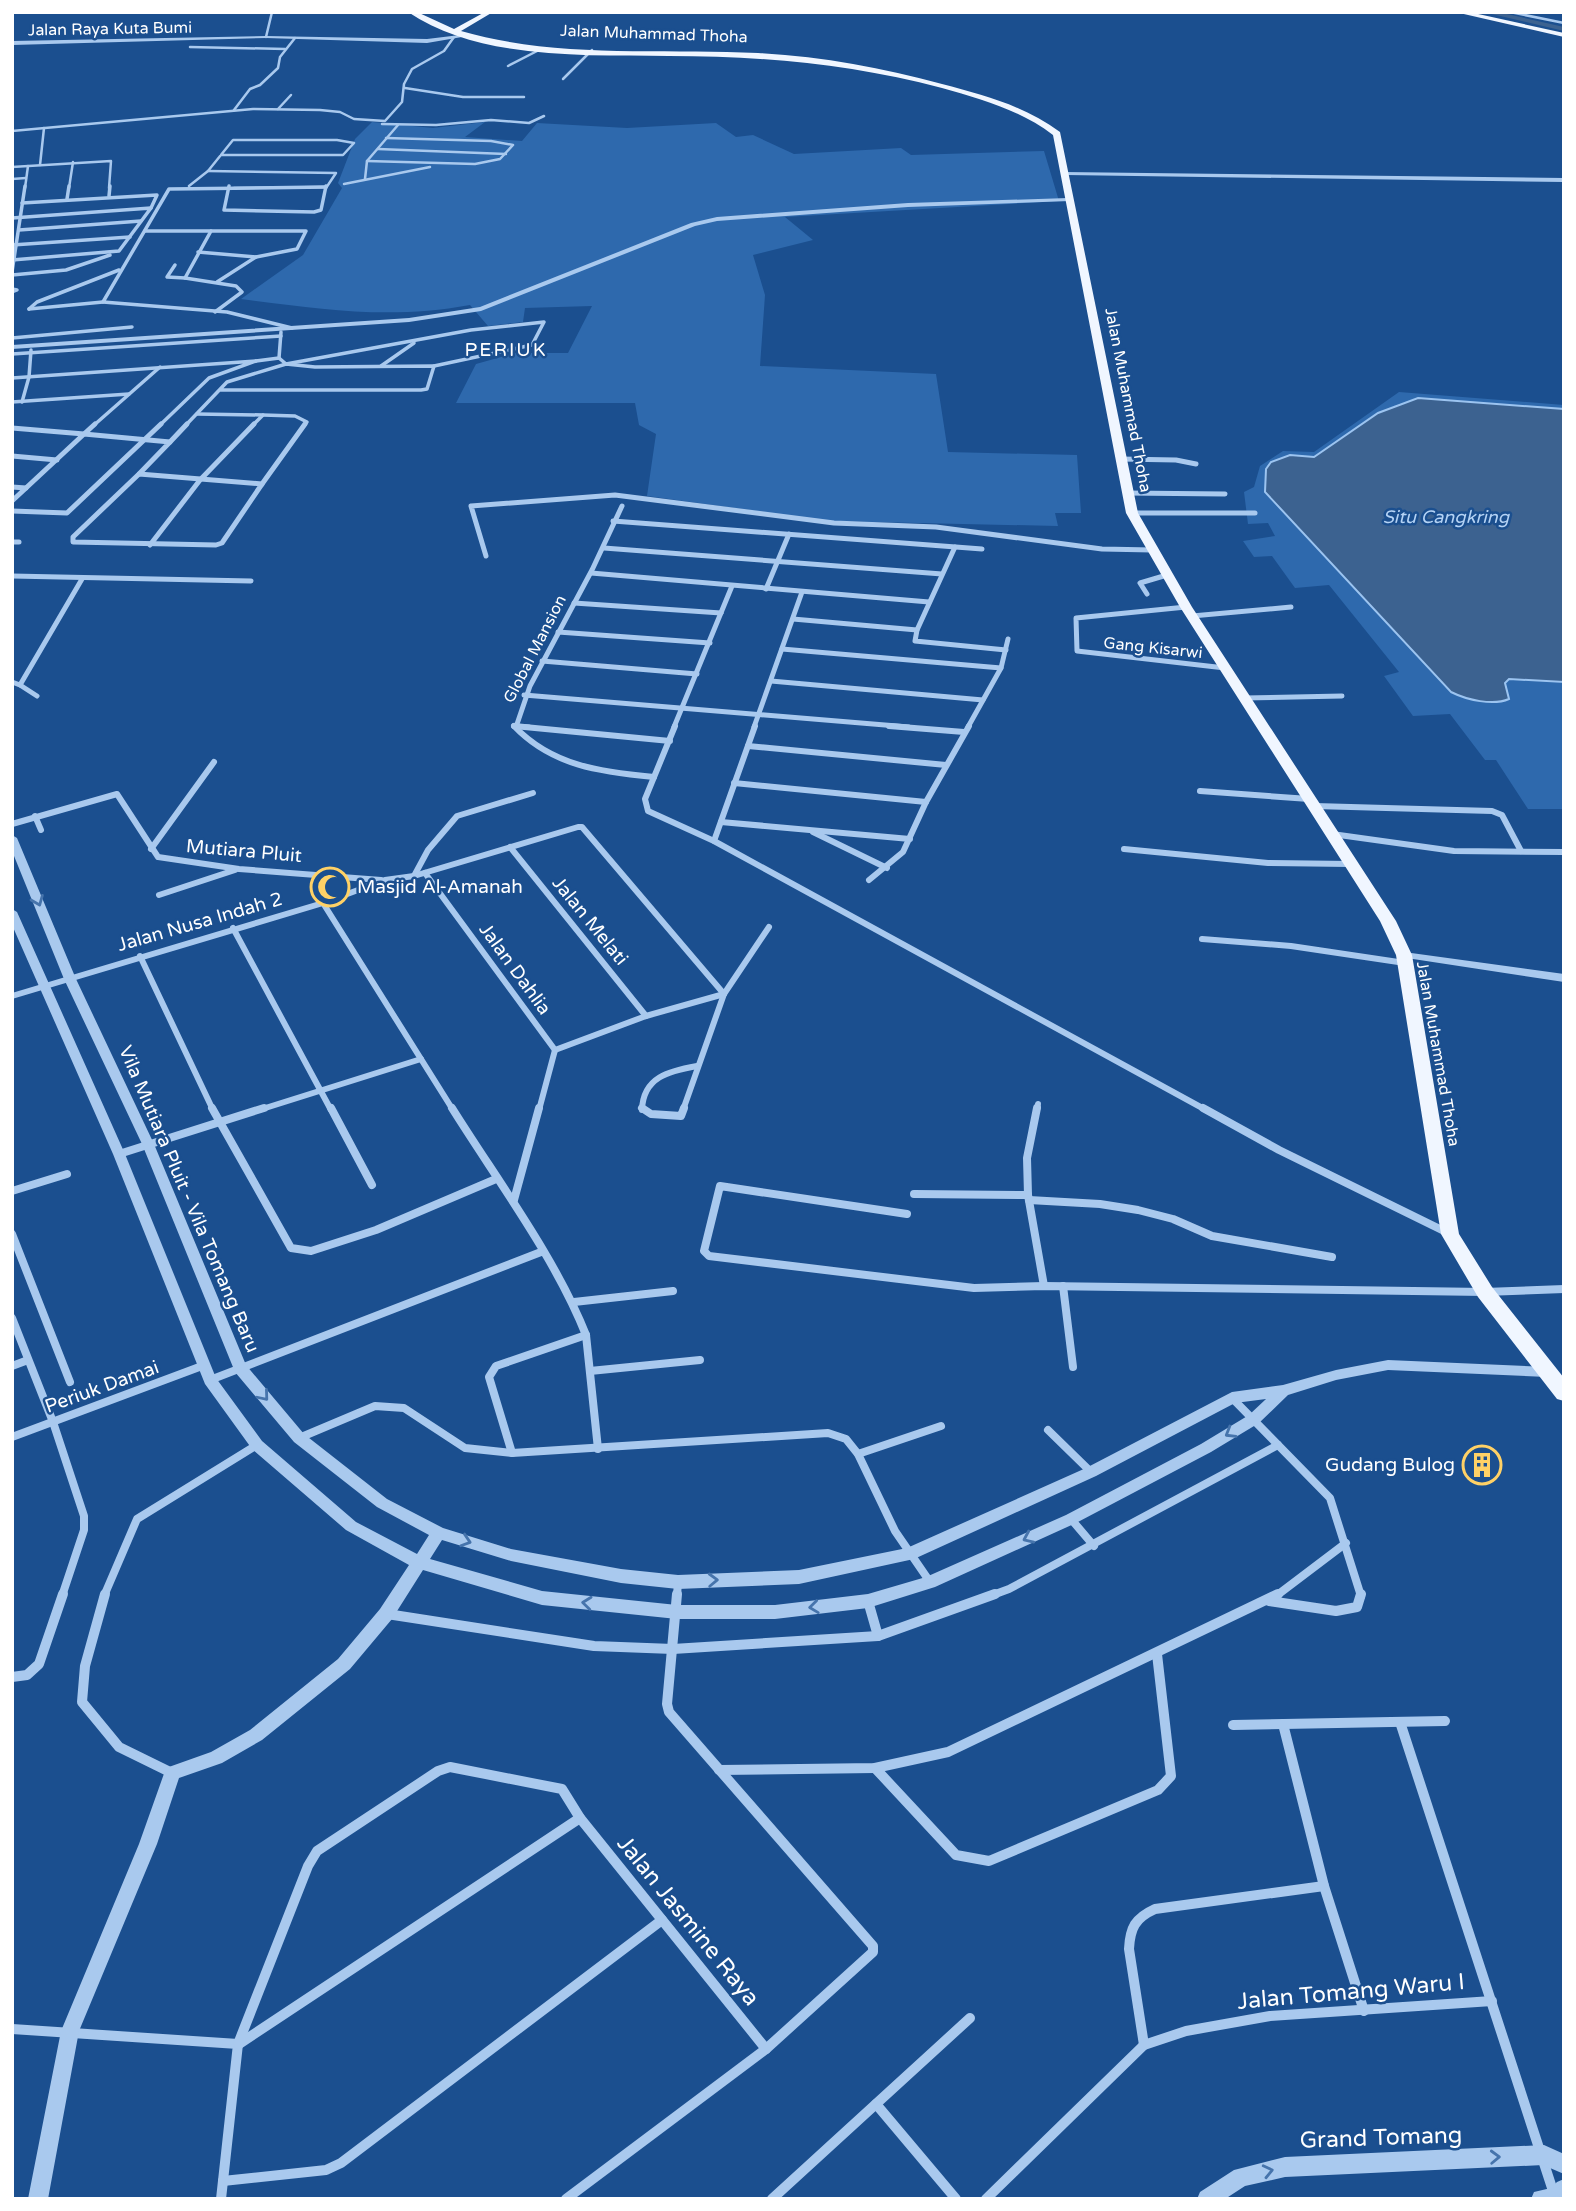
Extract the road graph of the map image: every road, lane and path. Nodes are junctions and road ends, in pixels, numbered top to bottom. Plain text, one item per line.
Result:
1 (272, 12) edge
2 (411, 12) edge
3 (481, 12) edge
4 (490, 12) edge
5 (1458, 12) edge
6 (1510, 12) edge
7 (1564, 23) edge
8 (454, 34) junction
9 (1564, 35) edge
10 (266, 37) junction
11 (295, 38) junction
12 (12, 43) edge
13 (190, 47) dead end
14 (544, 48) junction
15 (285, 50) junction
16 (592, 50) junction
17 (508, 66) dead end
18 (563, 79) dead end
19 (405, 88) junction
20 (291, 95) dead end
21 (524, 97) dead end
22 (278, 109) junction
23 (234, 110) junction
24 (544, 116) dead end
25 (383, 123) junction
26 (398, 125) junction
27 (44, 128) junction
28 (12, 131) edge
29 (388, 137) junction
30 (378, 149) junction
31 (506, 154) junction
32 (221, 155) junction
33 (73, 162) junction
34 (367, 162) junction
35 (444, 164) junction
36 (40, 165) junction
37 (28, 166) junction
38 (12, 167) edge
39 (208, 171) junction
40 (1066, 173) junction
41 (26, 178) junction
42 (12, 179) edge
43 (365, 179) junction
44 (1564, 180) edge
45 (344, 184) dead end
46 (229, 186) junction
47 (187, 187) junction
48 (326, 187) junction
49 (24, 191) junction
50 (12, 192) edge
51 (110, 196) junction
52 (67, 199) junction
53 (1069, 200) junction
54 (22, 204) junction
55 (12, 206) edge
56 (151, 208) junction
57 (12, 218) edge
58 (22, 218) junction
59 (141, 221) junction
60 (19, 230) junction
61 (145, 231) junction
62 (212, 231) junction
63 (130, 237) junction
64 (15, 245) edge
65 (114, 252) junction
66 (198, 252) junction
67 (256, 257) junction
68 (14, 260) edge
69 (175, 265) dead end
70 (119, 270) junction
71 (12, 274) edge
72 (185, 278) junction
73 (216, 283) junction
74 (103, 302) junction
75 (140, 303) junction
76 (215, 312) junction
77 (138, 314) dead end
78 (132, 327) dead end
79 (292, 328) junction
80 (83, 332) junction
81 (281, 332) junction
82 (12, 338) edge
83 (418, 341) junction
84 (82, 343) junction
85 (12, 347) edge
86 (31, 350) junction
87 (12, 354) edge
88 (279, 358) junction
89 (256, 361) junction
90 (286, 363) junction
91 (434, 366) junction
92 (160, 367) junction
93 (379, 367) junction
94 (29, 377) junction
95 (12, 378) edge
96 (221, 390) junction
97 (129, 394) junction
98 (12, 402) edge
99 (22, 402) junction
100 (197, 414) junction
101 (263, 415) junction
102 (12, 428) edge
103 (84, 434) junction
104 (145, 440) junction
105 (170, 442) junction
106 (12, 456) edge
107 (1120, 459) junction
108 (57, 460) junction
109 (1196, 464) dead end
110 (139, 474) junction
111 (200, 480) junction
112 (262, 485) junction
113 (12, 487) edge
114 (26, 488) junction
115 (1126, 493) junction
116 (1226, 494) dead end
117 (12, 501) edge
118 (622, 506) dead end
119 (12, 511) edge
120 (1132, 513) junction
121 (1255, 513) dead end
122 (613, 521) junction
123 (789, 534) junction
124 (12, 542) edge
125 (19, 542) dead end
126 (150, 545) junction
127 (955, 547) junction
128 (604, 548) junction
129 (982, 549) dead end
130 (1152, 550) junction
131 (486, 556) dead end
132 (778, 561) junction
133 (591, 573) junction
134 (942, 574) junction
135 (1167, 575) junction
136 (12, 576) edge
137 (82, 579) junction
138 (251, 581) dead end
139 (732, 586) junction
140 (766, 589) junction
141 (802, 592) junction
142 (1147, 594) dead end
143 (929, 602) junction
144 (574, 603) junction
145 (1291, 607) dead end
146 (1189, 611) junction
147 (721, 613) junction
148 (793, 619) junction
149 (916, 630) junction
150 (558, 632) junction
151 (1007, 639) dead end
152 (710, 643) junction
153 (782, 649) junction
154 (1006, 650) junction
155 (542, 661) junction
156 (1002, 668) junction
157 (1226, 668) junction
158 (697, 674) junction
159 (771, 681) junction
160 (12, 682) edge
161 (20, 685) junction
162 (524, 695) junction
163 (37, 696) dead end
164 (1342, 696) dead end
165 (1244, 698) junction
166 (983, 700) junction
167 (684, 707) junction
168 (759, 713) junction
169 (514, 726) junction
170 (964, 732) junction
171 (670, 741) junction
172 (748, 746) junction
173 (214, 762) dead end
174 (946, 765) junction
175 (654, 778) junction
176 (734, 783) junction
177 (1200, 790) dead end
178 (533, 793) dead end
179 (926, 802) junction
180 (1312, 803) junction
181 (34, 816) junction
182 (721, 822) junction
183 (12, 824) edge
184 (41, 830) dead end
185 (810, 830) junction
186 (1332, 834) junction
187 (12, 838) edge
188 (909, 839) junction
189 (714, 841) junction
190 (510, 847) junction
191 (151, 849) junction
192 (1124, 849) dead end
193 (1521, 851) junction
194 (1564, 852) edge
195 (1351, 864) junction
196 (239, 869) junction
197 (887, 869) junction
198 (425, 873) junction
199 (414, 876) junction
200 (385, 880) junction
201 (869, 880) dead end
202 (159, 895) dead end
203 (323, 903) junction
204 (12, 912) edge
205 (233, 928) junction
206 (769, 928) dead end
207 (1202, 939) dead end
208 (140, 956) junction
209 (1404, 959) junction
210 (1564, 978) edge
211 (69, 979) junction
212 (45, 987) junction
213 (724, 994) junction
214 (12, 996) edge
215 (646, 1016) junction
216 (555, 1050) junction
217 (421, 1059) junction
218 (697, 1066) junction
219 (321, 1091) junction
220 (1038, 1104) dead end
221 (219, 1123) junction
222 (148, 1144) junction
223 (120, 1154) junction
224 (67, 1174) dead end
225 (496, 1180) junction
226 (372, 1185) dead end
227 (12, 1191) edge
228 (914, 1194) dead end
229 (1029, 1197) junction
230 (514, 1200) junction
231 (907, 1214) dead end
232 (12, 1234) edge
233 (1450, 1234) junction
234 (541, 1252) junction
235 (1332, 1257) dead end
236 (1044, 1286) junction
237 (1063, 1286) junction
238 (1564, 1289) edge
239 (673, 1291) dead end
240 (1485, 1292) junction
241 (574, 1302) junction
242 (12, 1318) edge
243 (586, 1335) junction
244 (28, 1360) junction
245 (700, 1360) dead end
246 (12, 1366) edge
247 (202, 1367) junction
248 (1073, 1367) dead end
249 (240, 1368) junction
250 (590, 1371) junction
251 (1547, 1372) junction
252 (210, 1380) junction
253 (70, 1382) dead end
254 (1283, 1391) junction
255 (1564, 1393) edge
256 (1231, 1398) junction
257 (1254, 1419) junction
258 (53, 1422) junction
259 (941, 1426) dead end
260 (1048, 1430) dead end
261 (12, 1437) edge
262 (299, 1438) junction
263 (257, 1445) junction
264 (1279, 1445) junction
265 (598, 1449) junction
266 (512, 1453) junction
267 (858, 1454) junction
268 (1091, 1472) junction
269 (1071, 1519) junction
270 (439, 1533) junction
271 (1346, 1543) junction
272 (1094, 1546) junction
273 (909, 1554) junction
274 (417, 1562) junction
275 (678, 1582) junction
276 (930, 1582) junction
277 (868, 1601) junction
278 (1269, 1601) junction
279 (677, 1612) junction
280 (386, 1614) junction
281 (878, 1636) junction
282 (673, 1649) junction
283 (1157, 1654) junction
284 (12, 1677) edge
285 (1445, 1721) dead end
286 (1400, 1722) junction
287 (1283, 1724) junction
288 (1233, 1725) dead end
289 (875, 1768) junction
290 (719, 1770) junction
291 (172, 1773) junction
292 (580, 1818) junction
293 (1324, 1886) junction
294 (662, 1920) junction
295 (1492, 2001) junction
296 (1364, 2011) junction
297 (970, 2018) dead end
298 (12, 2029) edge
299 (70, 2031) junction
300 (239, 2044) junction
301 (1144, 2045) junction
302 (766, 2049) junction
303 (876, 2104) junction
304 (1544, 2155) junction
305 (1564, 2164) edge
306 (223, 2181) junction
307 (1553, 2195) edge
308 (38, 2199) edge
309 (221, 2199) edge
310 (566, 2199) edge
311 (772, 2199) edge
312 (956, 2199) edge
313 (986, 2199) edge
314 (1207, 2199) edge

1 - 10 street
2 - 8 main road, Jalan Muhammad Thoha
3 - 8 main road
4 - 8 main road
5 - 9 main road
6 - 7 street
8 - 11 street, Jalan Raya Kuta Bumi
8 - 14 main road, Jalan Muhammad Thoha
8 - 19 street
10 - 11 street, Jalan Raya Kuta Bumi
10 - 12 street, Jalan Raya Kuta Bumi
11 - 15 street
13 - 15 street
14 - 16 main road, Jalan Muhammad Thoha
14 - 17 street
15 - 23 street
16 - 18 street
16 - 40 main road, Jalan Muhammad Thoha
19 - 21 street
19 - 25 street
20 - 22 street
22 - 23 street
22 - 25 street
23 - 27 street
24 - 26 street
25 - 26 street
25 - 29 street
26 - 29 street
27 - 28 street
27 - 36 street
29 - 30 street
29 - 31 street
30 - 31 street
30 - 34 street
31 - 35 street
32 - 32 street
32 - 39 street
33 - 36 street
33 - 51 street
33 - 52 street
34 - 35 street
34 - 43 street
35 - 43 street
36 - 37 street
37 - 38 street
37 - 41 street
39 - 47 street
39 - 48 street
40 - 44 street
40 - 53 main road, Jalan Muhammad Thoha
41 - 42 street
41 - 49 street
43 - 45 street
46 - 47 street
46 - 48 street
46 - 48 street
47 - 61 street
49 - 50 street
49 - 54 street
51 - 52 street
51 - 56 street
52 - 54 street
53 - 79 street
53 - 107 main road, Jalan Muhammad Thoha
54 - 55 street
54 - 58 street
56 - 58 street
56 - 59 street
57 - 58 street
58 - 60 street
59 - 60 street
59 - 63 street
60 - 64 street
61 - 62 street
61 - 70 street
62 - 66 street
62 - 67 street
63 - 64 street
63 - 65 street
64 - 68 street
65 - 68 street
65 - 71 street
66 - 67 street
66 - 72 street
67 - 73 street
68 - 71 street
69 - 72 street
70 - 74 street
70 - 74 street
72 - 73 street
73 - 76 street
74 - 75 street
75 - 76 street
75 - 77 street
76 - 79 street
78 - 80 street
79 - 81 street
80 - 82 street
80 - 84 street
81 - 84 street
81 - 86 street
81 - 88 street
83 - 90 street
83 - 91 street
83 - 93 street
84 - 86 street
85 - 86 street
86 - 87 street
86 - 94 street
88 - 89 street
88 - 90 street
89 - 92 street
89 - 104 street
90 - 93 street
90 - 96 street
91 - 93 street
91 - 96 street
92 - 94 street
92 - 97 street
94 - 95 street
94 - 99 street
96 - 100 street
97 - 99 street
97 - 103 street
98 - 99 street
100 - 101 street
100 - 105 street
101 - 111 street
101 - 112 street
102 - 103 street
103 - 104 street
103 - 108 street
104 - 105 street
104 - 119 street
105 - 110 street
106 - 108 street
107 - 109 street
107 - 115 main road, Jalan Muhammad Thoha
108 - 114 street
110 - 111 street
110 - 126 street
111 - 112 street
111 - 126 street
112 - 126 street
113 - 114 street
114 - 117 street
115 - 116 street
115 - 120 main road, Jalan Muhammad Thoha
118 - 122 street, Global Mansion
120 - 121 street
120 - 130 main road, Jalan Muhammad Thoha
122 - 123 street
122 - 128 street, Global Mansion
123 - 127 street
123 - 132 street
124 - 125 street
127 - 129 street
127 - 134 street
128 - 132 street
128 - 133 street, Global Mansion
130 - 131 street
130 - 135 main road, Jalan Muhammad Thoha
132 - 134 street
132 - 140 street
133 - 139 street
133 - 144 street, Global Mansion
134 - 143 street
135 - 142 street
135 - 146 main road, Jalan Muhammad Thoha
136 - 137 street
137 - 138 street
137 - 161 street
139 - 140 street
139 - 147 street
140 - 141 street
141 - 143 street
141 - 148 street
143 - 149 street
144 - 147 street
144 - 150 street, Global Mansion
145 - 146 street
146 - 157 main road, Jalan Muhammad Thoha
146 - 157 street, Gang Kisarwi
147 - 152 street
148 - 149 street
148 - 153 street
149 - 154 street
150 - 152 street
150 - 155 street, Global Mansion
151 - 154 street
152 - 158 street
153 - 156 street
153 - 159 street
154 - 156 street
155 - 158 street
155 - 162 street, Global Mansion
156 - 166 street
157 - 165 main road, Jalan Muhammad Thoha
158 - 167 street
159 - 166 street
159 - 168 street
160 - 161 street
161 - 163 street
162 - 167 street
162 - 169 street, Global Mansion
164 - 165 street
165 - 180 main road, Jalan Muhammad Thoha
166 - 170 street
167 - 168 street
167 - 171 street
168 - 170 street
168 - 172 street
169 - 171 street
169 - 175 street, Global Mansion
170 - 174 street
171 - 175 street
172 - 174 street
172 - 176 street
173 - 191 street
174 - 179 street
175 - 189 street
176 - 179 street
176 - 182 street
177 - 180 street
178 - 199 street
179 - 188 street
180 - 186 main road, Jalan Muhammad Thoha
180 - 193 street
181 - 183 street
181 - 184 street
181 - 191 street
182 - 185 street
182 - 189 street
185 - 188 street
185 - 197 street
186 - 193 street
186 - 195 main road, Jalan Muhammad Thoha
187 -> 211 street, Vila Mutiara Pluit - Vila Tomang Baru
188 - 197 street
189 - 233 street
190 - 198 street, Jalan Nusa Indah 2
190 - 213 street, Jalan Nusa Indah 2
190 - 215 street, Jalan Melati
191 - 196 street, Mutiara Pluit
192 - 195 street
193 - 194 street
195 - 209 main road, Jalan Muhammad Thoha
196 - 200 street, Mutiara Pluit
196 - 202 street
197 - 201 street
198 - 199 street, Jalan Nusa Indah 2
198 - 216 street, Jalan Dahlia
199 - 200 street, Jalan Nusa Indah 2
200 - 203 street, Jalan Nusa Indah 2
203 - 205 street, Jalan Nusa Indah 2
203 - 217 street
204 - 212 street, Vila Mutiara Pluit - Vila Tomang Baru
205 - 208 street, Jalan Nusa Indah 2
205 - 219 street
206 - 213 street
207 - 209 street
208 - 211 street, Jalan Nusa Indah 2
208 - 221 street
209 - 210 street
209 - 233 main road, Jalan Muhammad Thoha
211 - 212 street
211 - 222 street, Vila Mutiara Pluit - Vila Tomang Baru
212 - 214 street
212 - 223 street, Vila Mutiara Pluit - Vila Tomang Baru
213 - 215 street
213 - 218 street
215 - 216 street
216 - 230 street
217 - 219 street
217 - 225 street
218 - 218 street
219 - 221 street
219 - 226 street
220 - 229 street
221 - 222 street
221 - 225 street
222 - 223 street
222 - 249 street, Vila Mutiara Pluit - Vila Tomang Baru
223 - 247 street, Vila Mutiara Pluit - Vila Tomang Baru
224 - 227 street
225 - 230 street
228 - 229 street
229 - 235 street
229 - 236 street
230 - 234 street
231 - 236 street
232 - 253 street
233 - 240 main road, Jalan Muhammad Thoha
234 - 241 street
234 - 249 street
236 - 237 street
237 - 240 street
237 - 248 street
238 - 240 street
239 - 241 street
240 - 251 main road, Jalan Muhammad Thoha
241 - 243 street
242 - 244 street
243 - 250 street
243 - 266 street
244 - 246 street
244 - 258 street
245 - 250 street
247 - 252 street, Vila Mutiara Pluit - Vila Tomang Baru
247 - 258 street, Periuk Damai
249 - 252 street
249 -> 262 street, Vila Mutiara Pluit - Vila Tomang Baru
250 - 265 street
251 - 254 street, Vila Mutiara Pluit - Vila Tomang Baru
251 - 255 main road, Jalan Muhammad Thoha
252 - 263 street, Vila Mutiara Pluit - Vila Tomang Baru
254 - 256 street, Vila Mutiara Pluit - Vila Tomang Baru
254 - 257 street, Vila Mutiara Pluit - Vila Tomang Baru
256 - 257 street
256 - 268 street, Vila Mutiara Pluit - Vila Tomang Baru
257 - 264 street
257 -> 269 street, Vila Mutiara Pluit - Vila Tomang Baru
258 - 261 street, Periuk Damai
258 - 284 street
259 - 267 street
260 - 268 street
262 - 266 street
262 - 270 street, Vila Mutiara Pluit - Vila Tomang Baru
263 - 274 street, Vila Mutiara Pluit - Vila Tomang Baru
263 - 291 street
264 - 271 street
264 - 272 street
265 - 266 street
265 - 267 street
267 - 273 street
268 - 273 street, Vila Mutiara Pluit - Vila Tomang Baru
269 - 272 street
269 -> 276 street, Vila Mutiara Pluit - Vila Tomang Baru
270 - 274 street
270 -> 275 street, Vila Mutiara Pluit - Vila Tomang Baru
271 - 278 street
271 - 278 street
272 - 281 street
275 -> 273 street, Vila Mutiara Pluit - Vila Tomang Baru
273 - 276 street
279 -> 274 street, Vila Mutiara Pluit - Vila Tomang Baru
274 - 280 street
275 - 279 street
276 - 277 street, Vila Mutiara Pluit - Vila Tomang Baru
277 -> 279 street, Vila Mutiara Pluit - Vila Tomang Baru
277 - 281 street
278 - 283 street
279 - 282 street
280 - 282 street
280 - 291 street
281 - 282 street
282 - 290 street
283 - 289 street
283 - 289 street
285 - 286 street
286 - 287 street
286 - 295 street
287 - 288 street
287 - 293 street
289 - 290 street
290 - 302 street
291 - 299 street
292 - 294 street, Jalan Jasmine Raya
292 - 300 street
292 - 300 street, Jalan Jasmine Raya
293 - 296 street
293 - 301 street
294 - 302 street, Jalan Jasmine Raya
294 - 306 street
295 - 296 street, Jalan Tomang Waru I
295 - 304 street
296 - 301 street, Jalan Tomang Waru I
297 - 303 street
298 - 299 street
299 - 300 street
299 - 308 street
300 - 306 street, Jalan Jasmine Raya
301 - 313 street, Jalan Tomang Waru I
302 - 310 street
303 - 311 street
303 - 312 street
304 - 305 street, Grand Tomang
304 - 307 street
314 -> 304 street, Grand Tomang
306 - 309 street, Jalan Jasmine Raya

